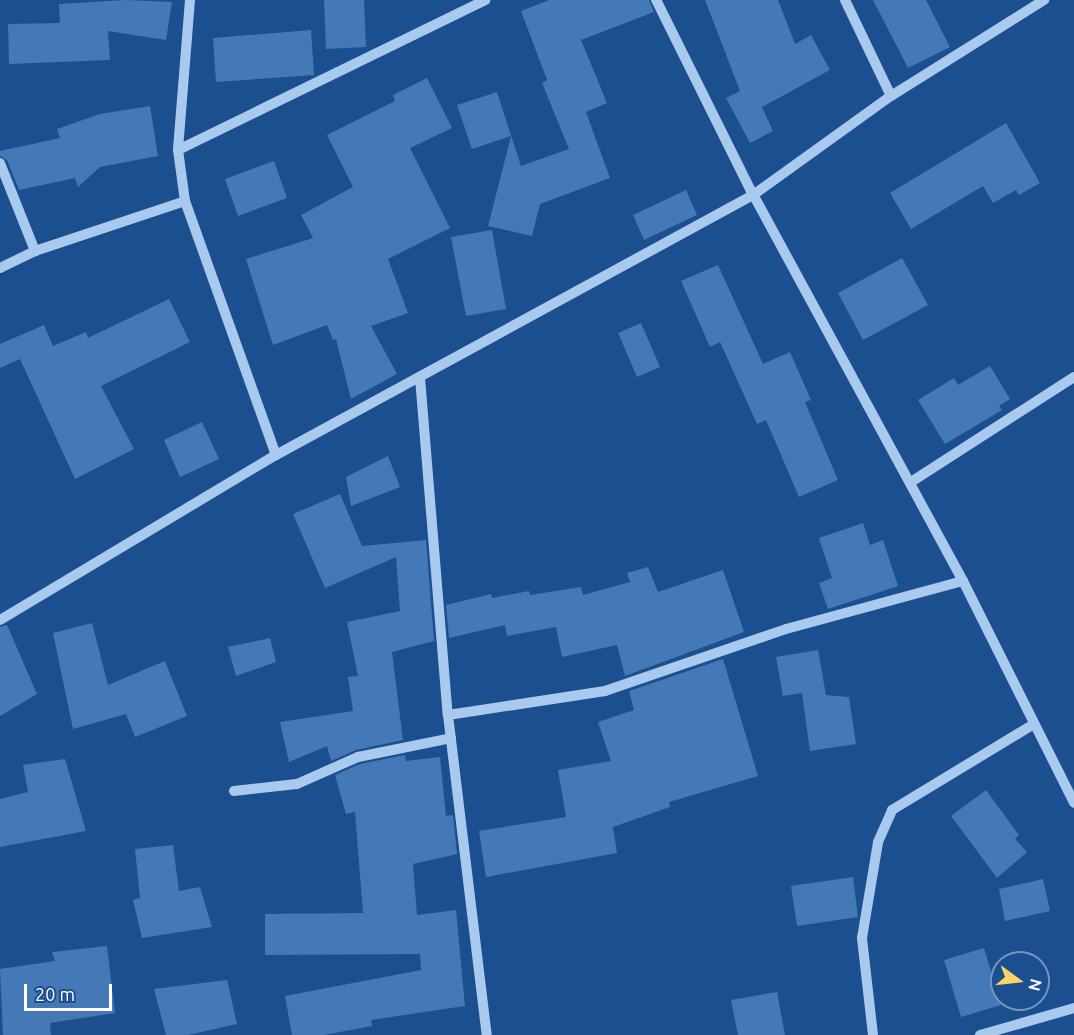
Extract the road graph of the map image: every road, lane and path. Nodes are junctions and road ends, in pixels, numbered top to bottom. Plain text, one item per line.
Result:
1 (190, 0) edge
2 (485, 0) edge
3 (656, 0) edge
4 (844, 0) edge
5 (1044, 0) edge
6 (891, 96) junction
7 (178, 150) junction
8 (0, 163) edge
9 (753, 195) junction
10 (185, 201) junction
11 (35, 251) junction
12 (0, 268) edge
13 (1074, 377) edge
14 (420, 378) junction
15 (276, 455) junction
16 (911, 482) junction
17 (963, 581) junction
18 (0, 620) edge
19 (448, 714) junction
20 (1034, 724) junction
21 (451, 738) junction
22 (234, 791) dead end
23 (1074, 802) edge
24 (1074, 1008) edge
25 (487, 1035) edge
26 (873, 1035) edge
27 (980, 1035) edge

1 - 7 street
2 - 7 street
3 - 9 street
4 - 6 street
5 - 6 street
6 - 9 street
7 - 10 street
8 - 11 street
9 - 14 street
9 - 16 street
10 - 11 street
10 - 15 street
11 - 12 street
13 - 16 street
14 - 15 street
14 - 19 street
15 - 18 street
16 - 17 street
17 - 19 street
17 - 20 street
19 - 21 street
20 - 23 street
20 - 26 street
21 - 22 street
21 - 25 street
24 - 27 street

